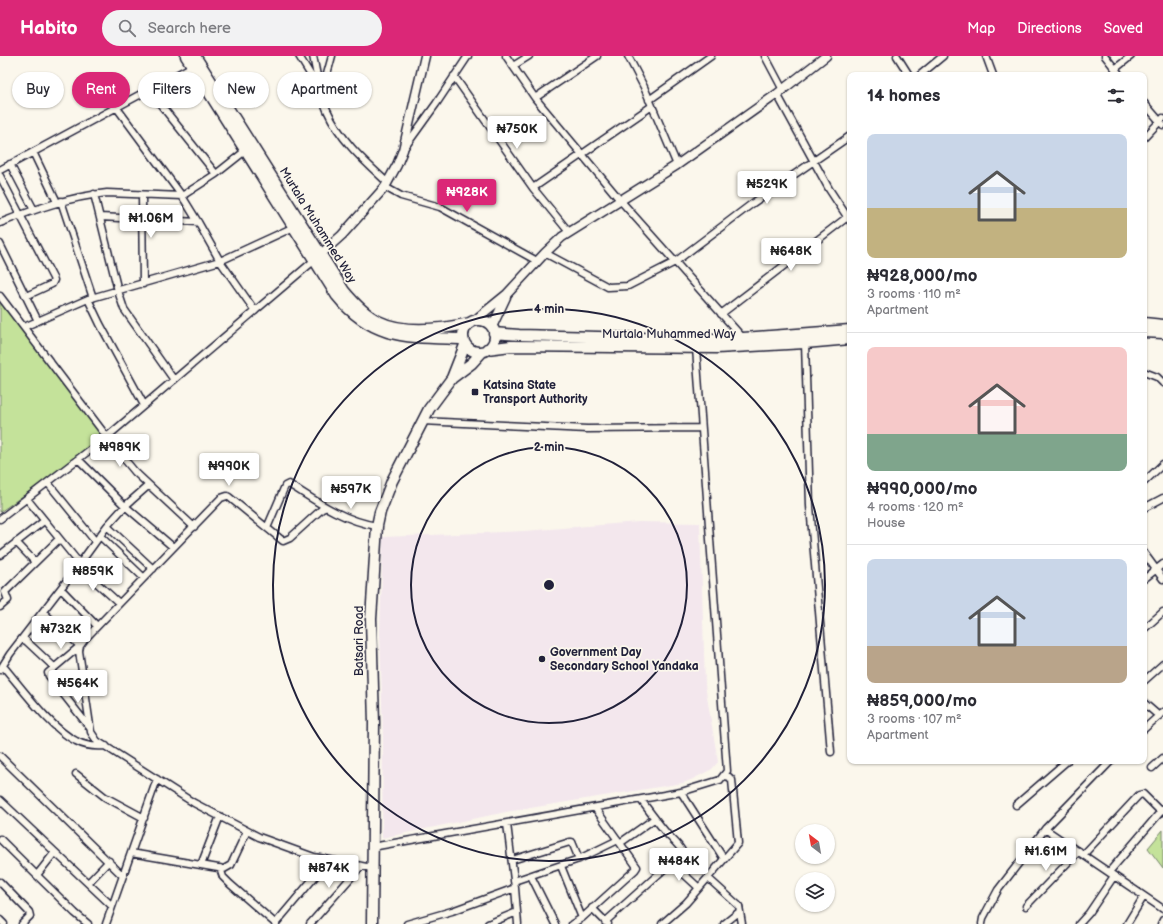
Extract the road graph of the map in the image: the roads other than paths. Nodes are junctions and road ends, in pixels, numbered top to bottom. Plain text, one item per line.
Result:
1 (186, 56) edge
2 (196, 56) edge
3 (300, 56) edge
4 (313, 56) edge
5 (332, 56) edge
6 (425, 56) edge
7 (468, 56) edge
8 (506, 56) edge
9 (529, 56) edge
10 (597, 56) edge
11 (628, 56) edge
12 (711, 56) edge
13 (765, 56) edge
14 (826, 56) edge
15 (897, 56) edge
16 (943, 56) edge
17 (986, 56) edge
18 (1105, 56) edge
19 (1131, 56) edge
20 (193, 66) junction
21 (513, 66) junction
22 (1115, 69) junction
23 (182, 72) edge
24 (309, 72) edge
25 (316, 72) edge
26 (327, 72) edge
27 (907, 72) edge
28 (924, 72) edge
29 (992, 72) edge
30 (1118, 72) edge
31 (454, 76) junction
32 (780, 92) junction
33 (535, 98) junction
34 (650, 103) junction
35 (1147, 106) edge
36 (118, 108) joint
37 (164, 108) edge
38 (326, 108) edge
39 (1162, 122) edge
40 (1147, 135) edge
41 (847, 138) edge
42 (403, 150) junction
43 (245, 151) junction
44 (33, 152) junction
45 (582, 153) junction
46 (814, 162) junction
47 (10, 164) junction
48 (677, 165) junction
49 (0, 170) edge
50 (216, 174) junction
51 (0, 176) edge
52 (387, 185) junction
53 (533, 188) junction
54 (94, 194) junction
55 (142, 195) junction
56 (182, 196) junction
57 (620, 200) junction
58 (59, 201) junction
59 (34, 210) junction
60 (20, 215) junction
61 (847, 215) edge
62 (100, 217) junction
63 (142, 219) junction
64 (847, 220) edge
65 (198, 222) junction
66 (0, 223) edge
67 (294, 228) junction
68 (569, 232) junction
69 (0, 244) edge
70 (545, 253) junction
71 (318, 257) junction
72 (220, 261) junction
73 (537, 262) junction
74 (675, 262) junction
75 (143, 284) junction
76 (118, 291) junction
77 (507, 294) junction
78 (0, 296) edge
79 (26, 296) junction
80 (91, 299) junction
81 (255, 311) junction
82 (721, 314) junction
83 (38, 321) junction
84 (472, 322) junction
85 (1147, 323) edge
86 (1163, 325) edge
87 (24, 327) junction
88 (493, 330) junction
89 (847, 330) edge
90 (1147, 332) edge
91 (1163, 333) edge
92 (743, 338) junction
93 (847, 339) edge
94 (464, 342) junction
95 (805, 343) junction
96 (696, 348) junction
97 (485, 350) junction
98 (1147, 373) edge
99 (452, 378) junction
100 (174, 380) junction
101 (1163, 383) edge
102 (144, 406) junction
103 (422, 421) junction
104 (702, 428) junction
105 (106, 437) junction
106 (78, 459) junction
107 (1163, 464) edge
108 (1147, 479) edge
109 (48, 483) junction
110 (149, 485) junction
111 (1163, 498) edge
112 (27, 500) junction
113 (125, 506) junction
114 (1147, 506) edge
115 (325, 508) junction
116 (0, 519) edge
117 (44, 521) junction
118 (107, 526) junction
119 (377, 526) junction
120 (194, 527) junction
121 (267, 528) junction
122 (100, 536) junction
123 (60, 539) junction
124 (95, 541) junction
125 (16, 542) junction
126 (173, 547) junction
127 (0, 555) edge
128 (1147, 557) edge
129 (35, 562) junction
130 (1163, 564) edge
131 (79, 565) junction
132 (153, 569) junction
133 (1156, 569) junction
134 (1147, 576) edge
135 (144, 578) junction
136 (1163, 579) edge
137 (61, 588) junction
138 (120, 603) junction
139 (0, 607) edge
140 (43, 612) junction
141 (1163, 612) edge
142 (97, 626) junction
143 (1147, 626) edge
144 (23, 638) junction
145 (80, 646) junction
146 (2, 664) edge
147 (1163, 664) edge
148 (54, 667) junction
149 (1147, 678) edge
150 (1147, 706) edge
151 (1161, 714) edge
152 (1147, 726) edge
153 (90, 728) junction
154 (106, 746) junction
155 (831, 752) dead end
156 (0, 756) edge
157 (1163, 758) edge
158 (1064, 764) edge
159 (1108, 764) edge
160 (1152, 768) dead end
161 (76, 774) dead end
162 (724, 776) junction
163 (157, 779) junction
164 (681, 792) junction
165 (0, 800) edge
166 (641, 800) junction
167 (1016, 805) dead end
168 (595, 808) junction
169 (1162, 811) edge
170 (220, 816) junction
171 (144, 818) junction
172 (654, 818) junction
173 (507, 824) junction
174 (1045, 829) junction
175 (247, 830) junction
176 (0, 839) edge
177 (619, 842) junction
178 (372, 847) junction
179 (55, 852) junction
180 (131, 853) junction
181 (1081, 853) junction
182 (579, 859) junction
183 (724, 859) junction
184 (329, 860) junction
185 (512, 860) junction
186 (109, 861) junction
187 (672, 863) junction
188 (201, 865) junction
189 (561, 866) junction
190 (366, 867) junction
191 (220, 868) junction
192 (1112, 874) junction
193 (37, 875) junction
194 (123, 876) junction
195 (531, 876) junction
196 (708, 878) junction
197 (514, 881) junction
198 (0, 882) edge
199 (88, 883) junction
200 (516, 888) junction
201 (699, 888) junction
202 (1144, 896) junction
203 (112, 906) junction
204 (1026, 906) dead end
205 (592, 908) junction
206 (1163, 909) edge
207 (517, 912) junction
208 (739, 912) junction
209 (582, 918) junction
210 (0, 920) edge
211 (1163, 920) edge
212 (607, 923) edge
213 (4, 924) edge
214 (22, 924) edge
215 (88, 924) edge
216 (106, 924) edge
217 (276, 924) edge
218 (310, 924) edge
219 (372, 924) edge
220 (407, 924) edge
221 (488, 924) edge
222 (518, 924) edge
223 (555, 924) edge
224 (572, 924) edge
225 (662, 924) edge
226 (724, 924) edge
227 (742, 924) edge
228 (982, 924) edge
229 (1079, 924) edge
230 (1126, 924) edge
231 (1162, 924) edge

1 - 20 main road
2 - 71 main road, Murtala Muhammed Way
3 - 24 street
4 - 25 street
5 - 26 street
6 - 42 street
7 - 31 street
8 - 21 street
9 - 21 street
10 - 33 street
11 - 34 street
12 - 34 street
13 - 32 street
14 - 32 street
15 - 27 street
16 - 28 street
17 - 29 street
18 - 22 street
19 - 22 street
20 - 23 street
20 - 43 main road
21 - 33 street
22 - 30 street
31 - 42 street
31 - 53 street
32 - 46 street
32 - 48 street
33 - 45 street
34 - 45 street
34 - 48 street
35 - 39 street
36 - 44 street
36 - 56 street
37 - 50 street
38 - 52 street
39 - 40 street
41 - 46 street
42 - 52 street
43 - 50 street
43 - 67 main road
44 - 47 street
44 - 58 street
45 - 53 street
45 - 57 street
46 - 61 street
46 - 74 street
47 - 49 street
47 - 59 street
48 - 57 street
50 - 56 street
51 - 60 street
52 - 71 street
52 - 73 street
53 - 68 street
54 - 55 street
54 - 58 street
54 - 62 street
55 - 56 street
55 - 63 street
56 - 65 street
57 - 68 street
57 - 74 street
58 - 59 street
58 - 80 street
59 - 60 street
60 - 66 street
60 - 79 street
62 - 63 street
62 - 76 street
63 - 65 street
63 - 75 street
64 - 82 street
65 - 72 street
67 - 71 main road
67 - 72 street
68 - 70 street
69 - 79 street
70 - 73 street
70 - 74 street
71 - 81 street
71 - 84 main road, Murtala Muhammed Way
71 - 94 main road
72 - 75 street
72 - 81 street
73 - 77 street
74 - 82 street
75 - 76 street
76 - 80 street
76 - 100 street
77 - 84 street
77 - 88 street
78 - 87 street
79 - 83 street
80 - 83 street
80 - 102 street
81 - 100 street
82 - 92 street
83 - 87 street
84 - 88 main road
84 - 94 main road
85 - 86 main road
87 - 105 street
88 - 92 main road, Murtala Muhammed Way
88 - 97 main road
89 - 92 main road, Murtala Muhammed Way
90 - 91 main road
93 - 95 main road, Murtala Muhammed Way
94 - 97 main road
94 - 99 main road
95 - 96 main road, Murtala Muhammed Way
95 - 155 street
96 - 97 main road, Murtala Muhammed Way
96 - 104 street
97 - 99 main road
98 - 101 street
99 - 103 main road, Batsari Road
100 - 102 street
102 - 105 street
103 - 104 street
103 - 119 main road, Batsari Road
104 - 162 street
105 - 106 street
105 - 110 street
106 - 109 street
106 - 113 street
107 - 108 street
109 - 112 street
109 - 124 street
110 - 113 street
110 - 120 street
111 - 114 street
112 - 116 street
112 - 117 street
113 - 118 street
113 - 126 street
115 - 119 street
115 - 121 street
115 - 121 street
117 - 123 street
117 - 125 street
118 - 122 street
118 - 132 street
119 - 178 main road, Batsari Road
120 - 121 street
120 - 126 street
122 - 124 street
122 - 135 street
123 - 129 street
123 - 131 street
124 - 131 street
125 - 127 street
125 - 129 street
126 - 132 street
128 - 133 street
129 - 139 street
130 - 133 street
131 - 137 street
131 - 138 street
132 - 135 street
133 - 134 street
133 - 136 street
135 - 138 street
137 - 140 street
137 - 142 street
138 - 142 street
140 - 144 street
140 - 145 street
141 - 143 street
142 - 145 street
144 - 146 street
144 - 148 street
145 - 148 street
145 - 153 street
146 - 154 street
147 - 149 street
148 - 153 street
150 - 151 street
151 - 152 street
153 - 154 street
154 - 163 street
156 - 186 street
157 - 160 street
158 - 167 street
159 - 174 street
161 - 171 street
162 - 164 street
162 - 183 street
163 - 170 street
163 - 171 street
164 - 166 street
164 - 183 street
165 - 179 street
166 - 168 street
166 - 172 street
168 - 173 street
168 - 177 street
169 - 181 street
169 - 192 street
170 - 175 street
170 - 188 street
171 - 180 street
172 - 177 street
172 - 187 street
173 - 178 street
173 - 185 street
174 - 181 street
174 - 228 street
175 - 184 street
175 - 191 street
176 - 193 street
177 - 182 street
177 - 205 street
178 - 190 main road, Batsari Road
179 - 193 street
179 - 199 street
180 - 188 street
180 - 194 street
181 - 192 street
181 - 204 street
182 - 185 street
182 - 189 street
183 - 196 street
184 - 190 street
184 - 217 street
185 - 197 street
186 - 194 street
186 - 199 street
187 - 201 street
187 - 212 street
188 - 191 street
189 - 195 street
189 - 209 street
190 - 218 street
190 - 219 main road, Batsari Road
191 - 217 street
192 - 202 street
192 - 229 street
193 - 215 street
194 - 203 street
195 - 197 street
195 - 223 street
196 - 201 street
196 - 208 street
197 - 200 street
198 - 214 street
199 - 203 street
200 - 207 street
200 - 220 street
201 - 225 street
202 - 206 street
202 - 230 street
203 - 216 street
205 - 209 street
205 - 212 street
207 - 221 street
207 - 222 street
208 - 226 street
208 - 227 street
209 - 224 street
210 - 213 street
211 - 231 street

